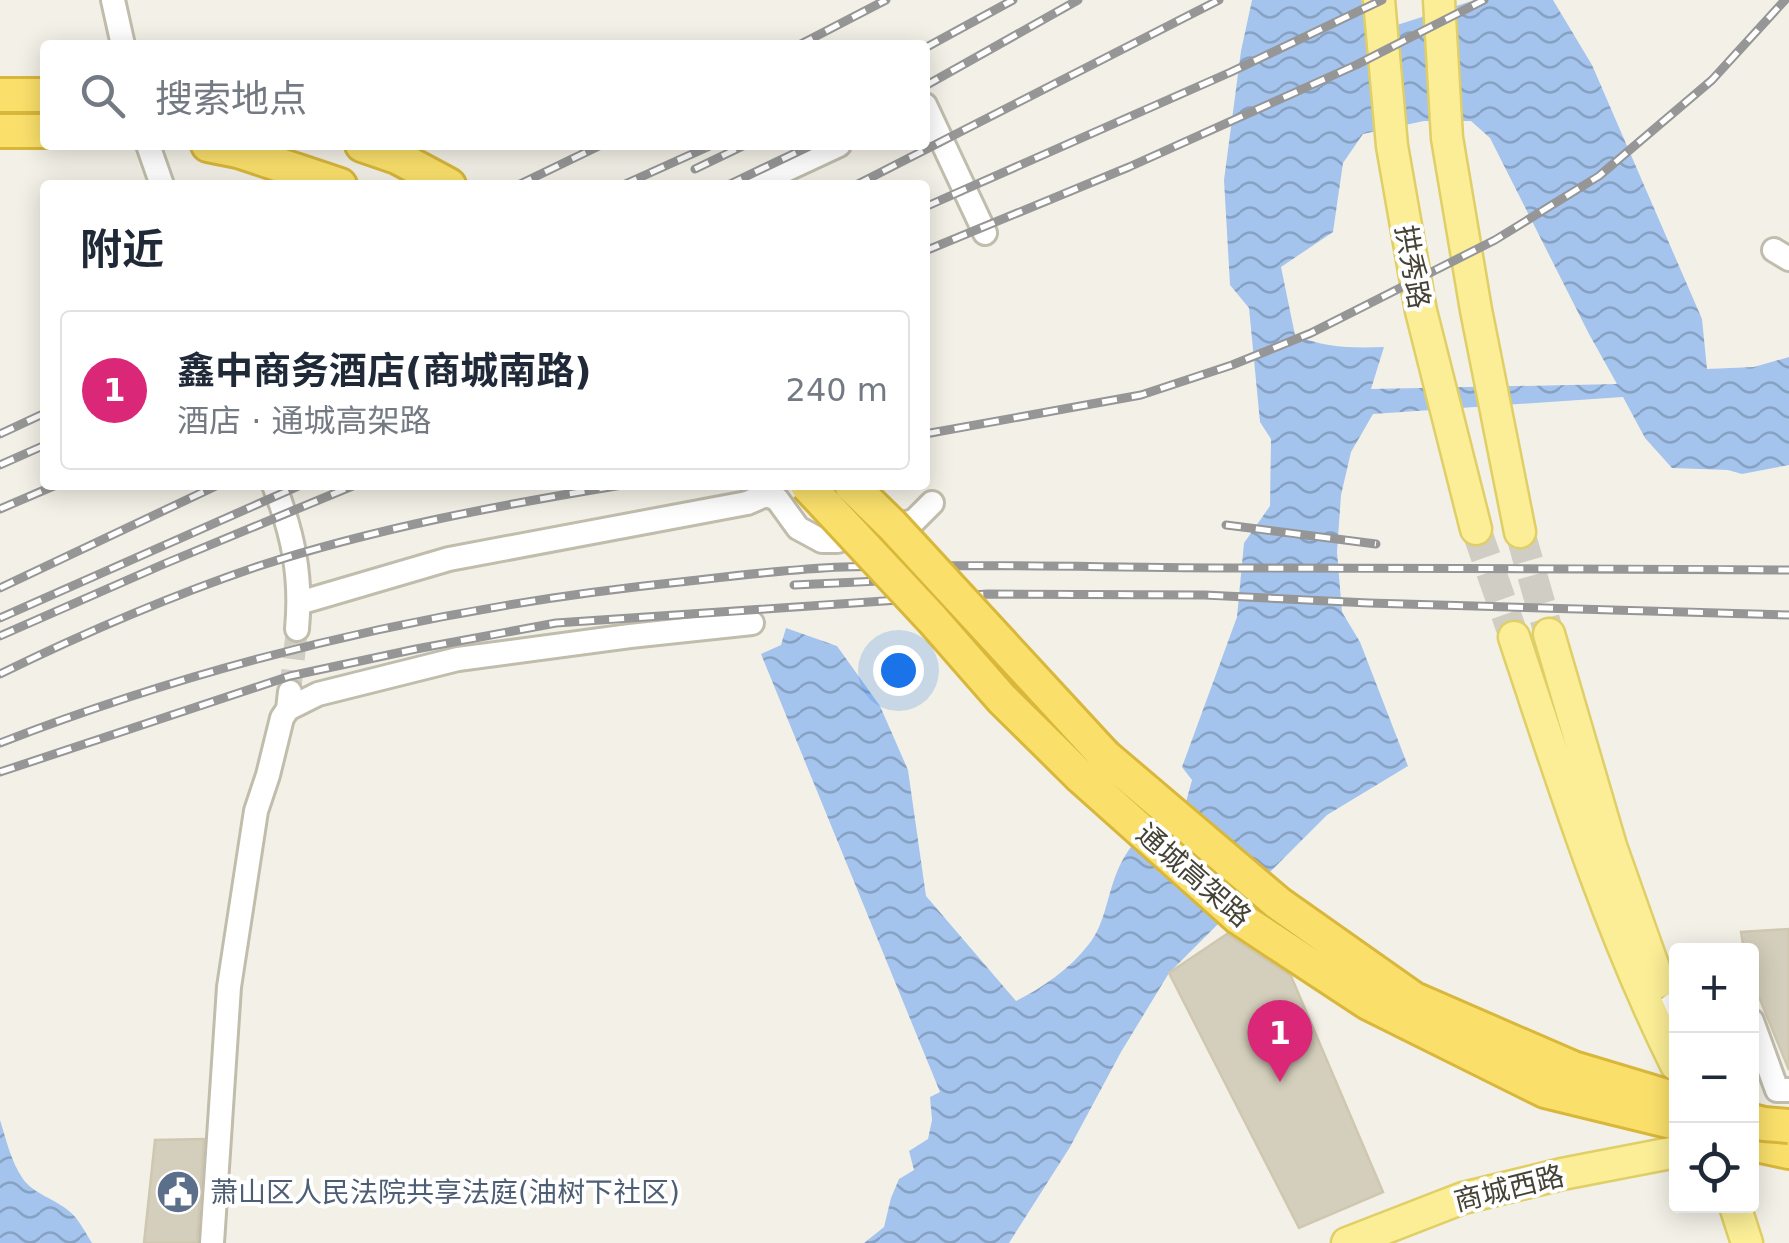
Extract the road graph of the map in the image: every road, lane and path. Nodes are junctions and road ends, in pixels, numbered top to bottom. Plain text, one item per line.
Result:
1 (113, 0) edge
2 (1379, 0) edge
3 (1439, 0) edge
4 (122, 40) edge
5 (0, 95) edge
6 (40, 95) edge
7 (930, 116) edge
8 (0, 130) edge
9 (40, 131) edge
10 (150, 150) edge
11 (233, 150) edge
12 (375, 150) edge
13 (828, 150) edge
14 (160, 180) edge
15 (325, 180) edge
16 (439, 180) edge
17 (765, 180) edge
18 (985, 233) dead end
19 (276, 490) edge
20 (813, 490) edge
21 (856, 490) edge
22 (932, 503) dead end
23 (1476, 529) tunnel mouth
24 (1520, 532) tunnel mouth
25 (300, 603) junction
26 (752, 623) dead end
27 (297, 629) tunnel mouth
28 (1549, 634) tunnel mouth
29 (1514, 637) tunnel mouth
30 (1669, 1001) edge
31 (1756, 1033) edge
32 (1669, 1051) edge
33 (1789, 1090) edge
34 (1669, 1097) edge
35 (1759, 1122) edge
36 (1672, 1123) edge
37 (1789, 1125) edge
38 (1759, 1133) edge
39 (1759, 1146) edge
40 (1669, 1153) edge
41 (1759, 1153) edge
42 (1789, 1156) edge
43 (1737, 1213) edge
44 (212, 1243) edge
45 (1347, 1243) edge
46 (1746, 1243) edge

1 - 4 street
2 - 23 main road, 拱秀路
3 - 24 main road, 拱秀路
5 - 6 highway
7 - 18 street
8 - 9 highway
10 - 14 street
11 - 15 highway
12 - 16 highway
13 - 17 street
19 - 25 street
20 - 36 highway, 通城高架路, bridge
21 - 34 highway, 通城高架路, bridge
22 - 25 street
25 - 27 street
26 - 44 street
28 - 30 main road
29 - 32 main road
31 - 33 street
35 - 37 highway, bridge
37 - 38 main road
39 - 42 highway
40 - 45 main road, 商城西路
41 - 42 main road
43 - 46 main road

